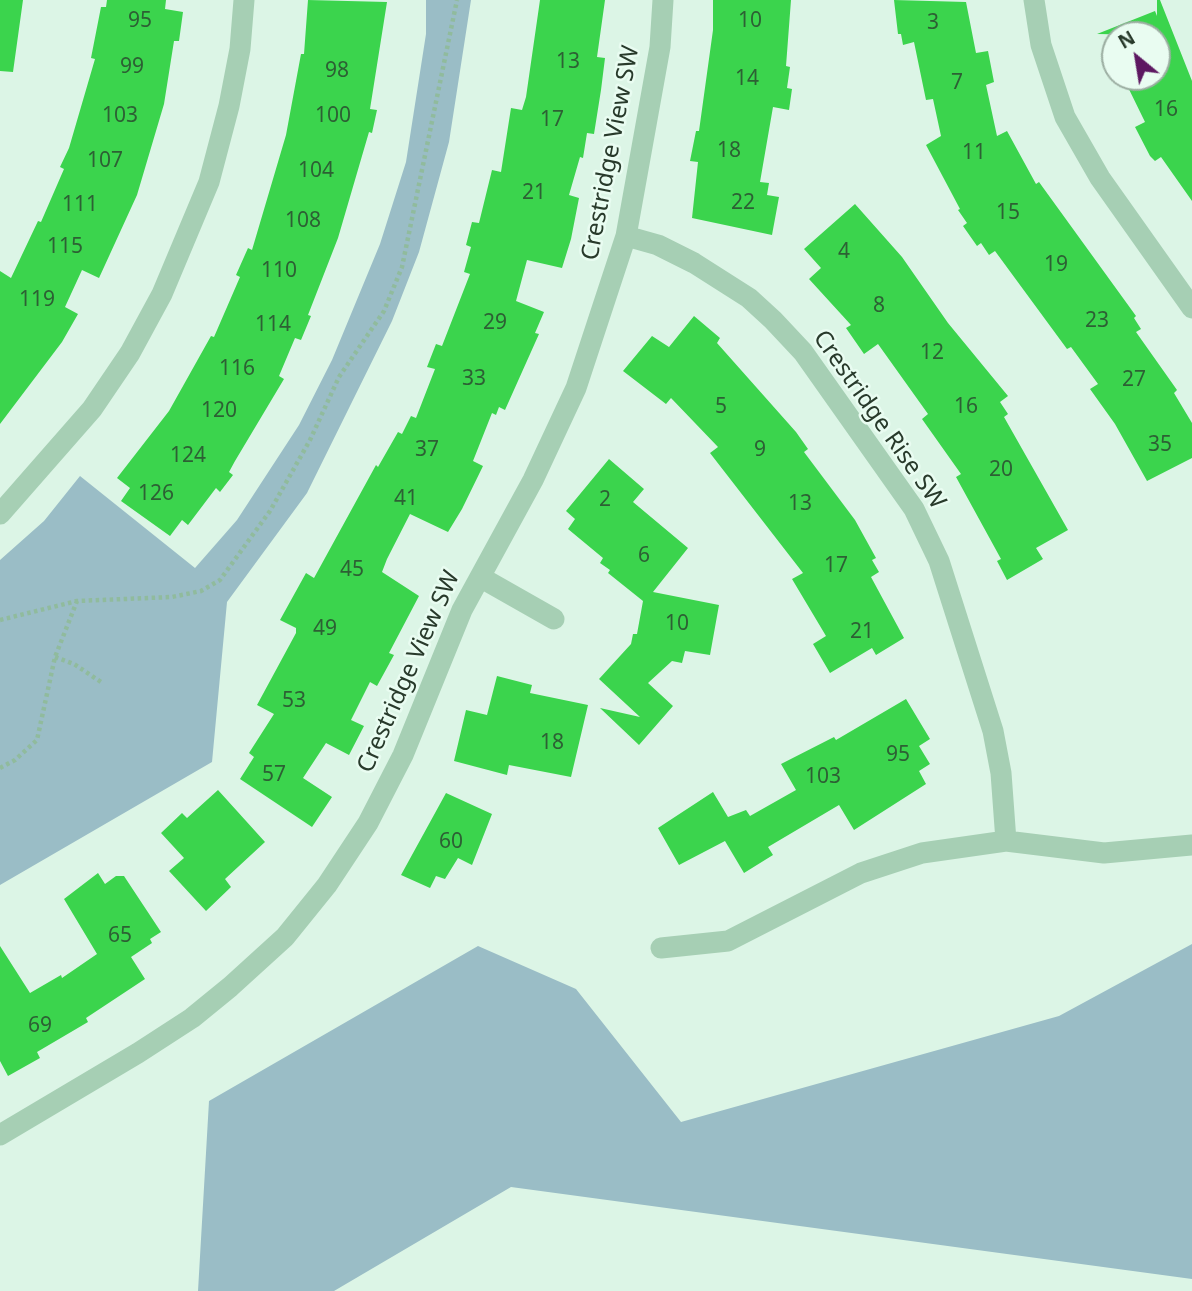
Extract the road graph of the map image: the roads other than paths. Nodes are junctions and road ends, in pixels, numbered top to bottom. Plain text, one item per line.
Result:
1 (244, 0) edge
2 (663, 0) edge
3 (1034, 0) edge
4 (626, 236) junction
5 (1192, 308) edge
6 (0, 514) edge
7 (480, 577) junction
8 (554, 619) dead end
9 (1006, 841) junction
10 (1192, 845) edge
11 (661, 948) dead end
12 (0, 1135) edge

1 - 6 street
2 - 4 street, Crestridge View SW
3 - 5 street
4 - 7 street, Crestridge View SW
4 - 9 street, Crestridge Rise SW
7 - 8 street
7 - 12 street, Crestridge View SW
9 - 10 street
9 - 11 street

